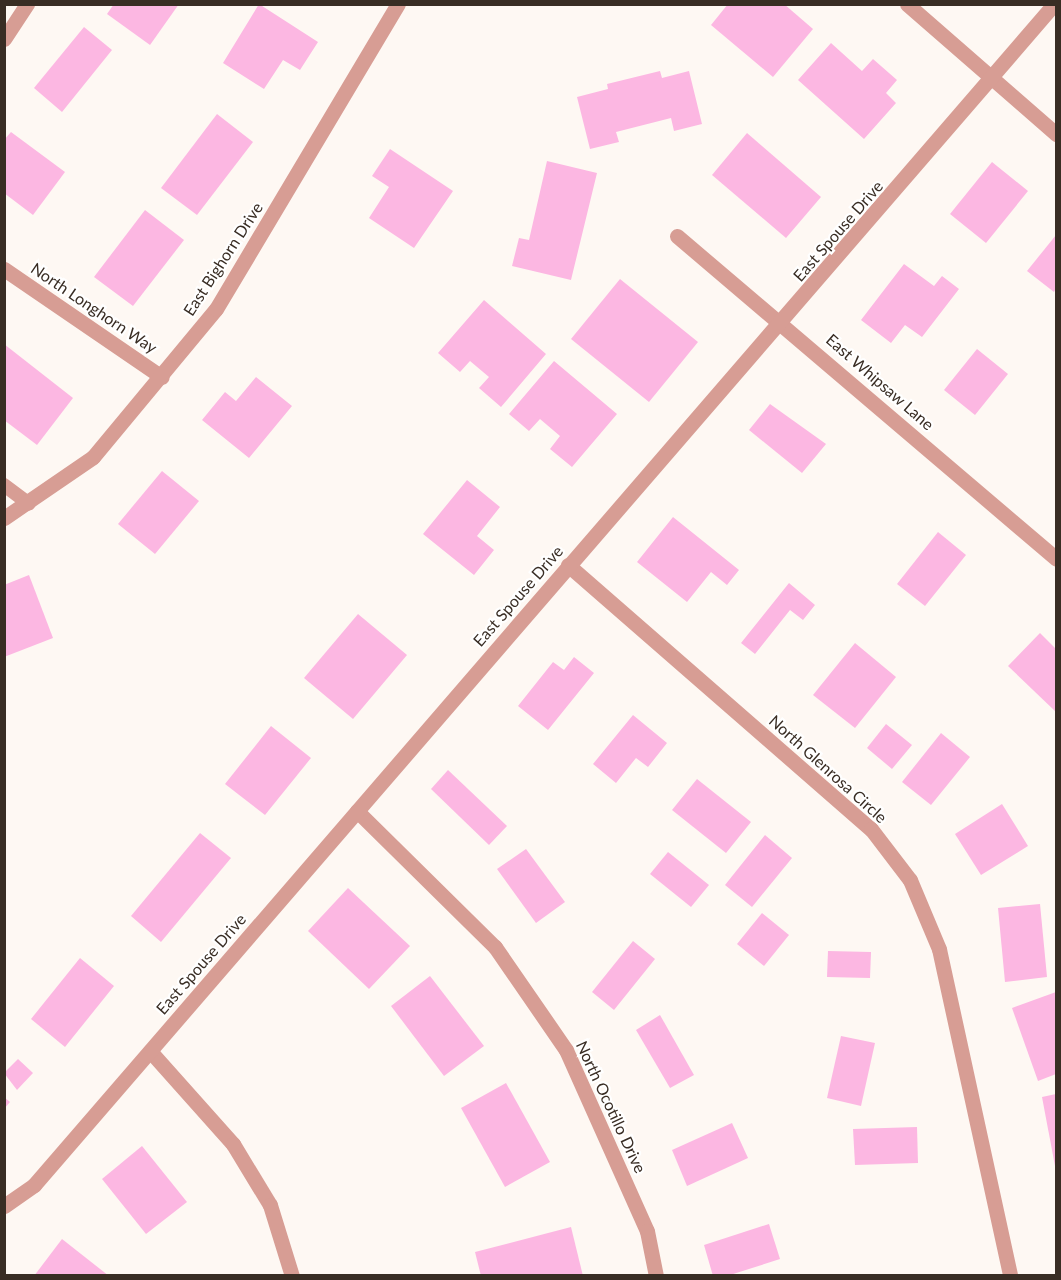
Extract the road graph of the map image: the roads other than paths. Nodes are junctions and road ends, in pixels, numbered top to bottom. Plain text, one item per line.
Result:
1 (27, 4) edge
2 (398, 4) edge
3 (907, 4) edge
4 (1054, 4) edge
5 (4, 39) edge
6 (992, 78) junction
7 (1056, 134) edge
8 (677, 236) dead end
9 (4, 269) edge
10 (783, 322) junction
11 (162, 377) junction
12 (4, 485) edge
13 (29, 504) junction
14 (4, 518) edge
15 (1056, 559) edge
16 (568, 565) junction
17 (357, 811) junction
18 (150, 1051) junction
19 (4, 1206) edge
20 (292, 1275) edge
21 (656, 1275) edge
22 (1010, 1275) edge

1 - 5 street
2 - 11 street, East Bighorn Drive
3 - 6 street
4 - 6 street, East Spouse Drive
6 - 7 street
6 - 10 street, East Spouse Drive
8 - 10 street, East Whipsaw Lane
9 - 11 street, North Longhorn Way
10 - 15 street, East Whipsaw Lane
10 - 16 street, East Spouse Drive
11 - 13 street, East Bighorn Drive
12 - 13 lane
13 - 14 street, East Bighorn Drive
16 - 17 street, East Spouse Drive
16 - 22 street, North Glenrosa Circle
17 - 18 street, East Spouse Drive
17 - 21 street, North Ocotillo Drive
18 - 19 street, East Spouse Drive
18 - 20 street

